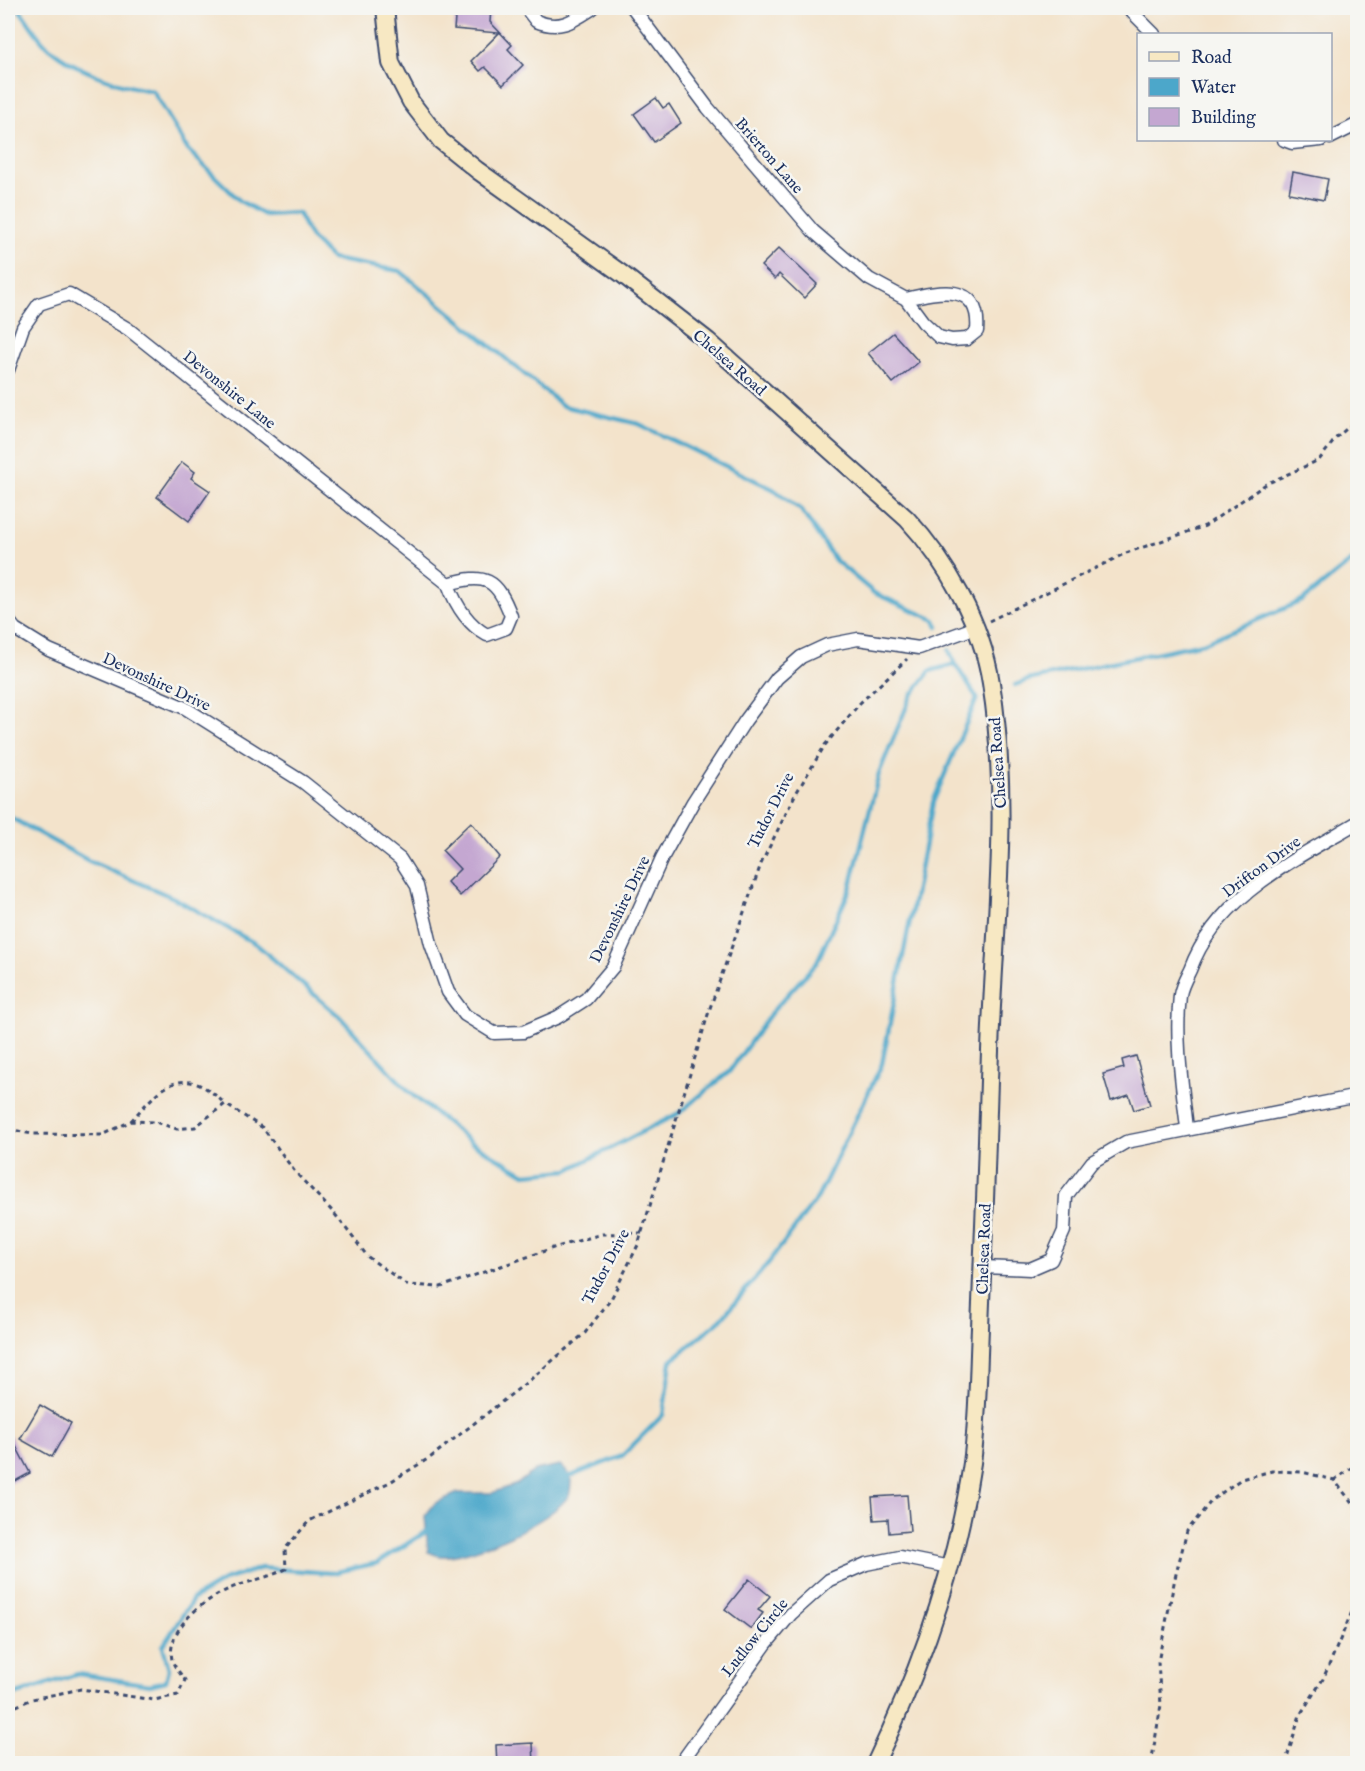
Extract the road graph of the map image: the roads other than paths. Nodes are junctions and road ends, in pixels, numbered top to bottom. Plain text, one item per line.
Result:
1 (386, 8) edge
2 (526, 8) edge
3 (593, 8) edge
4 (633, 8) edge
5 (1128, 8) edge
6 (1153, 33) edge
7 (1358, 124) edge
8 (1332, 137) edge
9 (1286, 141) edge
10 (1314, 141) edge
11 (906, 299) junction
12 (8, 370) edge
13 (448, 584) junction
14 (8, 620) edge
15 (974, 628) junction
16 (1358, 822) edge
17 (1358, 1096) edge
18 (1187, 1128) junction
19 (983, 1267) junction
20 (950, 1567) junction
21 (680, 1764) edge
22 (875, 1764) edge

1 - 15 street, Chelsea Road
2 - 3 street
4 - 11 street, Brierton Lane
5 - 6 street
7 - 8 street
9 - 10 street
11 - 11 street, Brierton Lane
12 - 13 street, Devonshire Lane
13 - 13 street, Devonshire Lane
14 - 15 street, Devonshire Drive
15 - 19 street, Chelsea Road
16 - 18 street, Drifton Drive
17 - 18 street
18 - 19 street
19 - 20 street, Chelsea Road
20 - 21 street, Ludlow Circle
20 - 22 street, Chelsea Road

